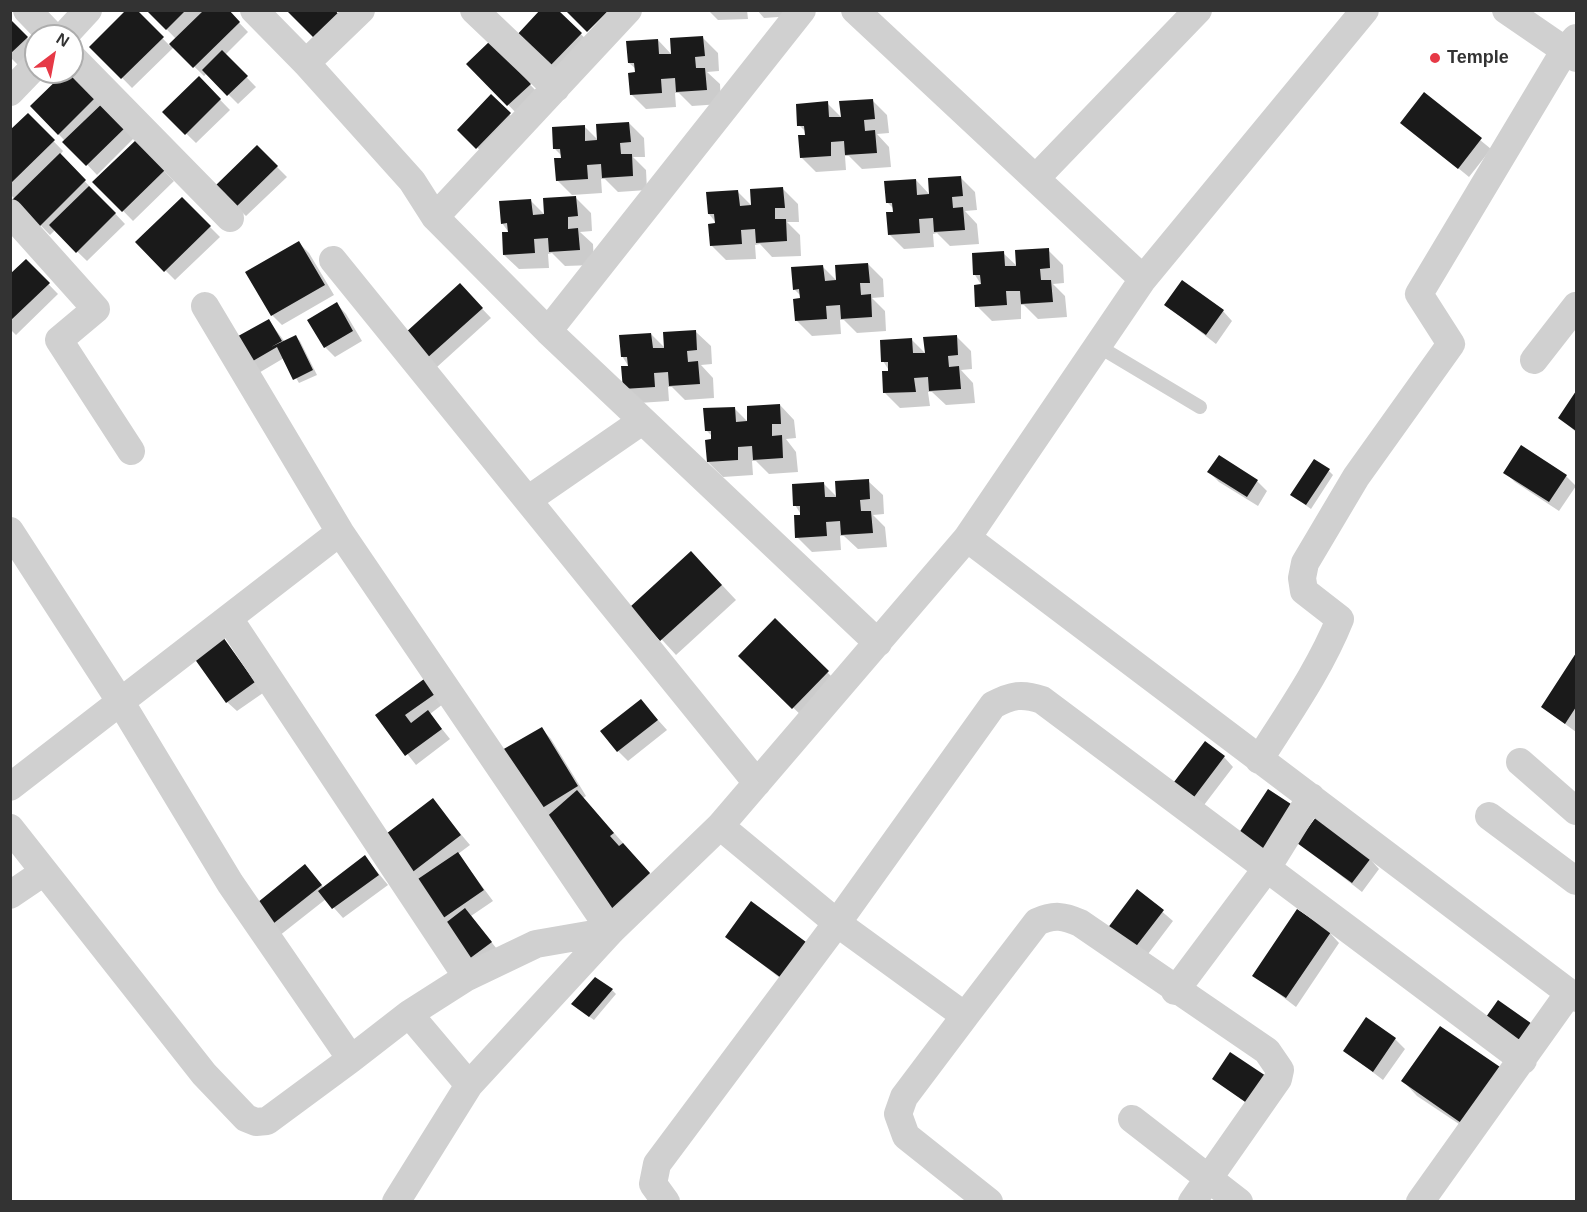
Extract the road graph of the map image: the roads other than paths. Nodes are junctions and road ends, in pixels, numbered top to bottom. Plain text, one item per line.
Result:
1 (27, 10) edge
2 (88, 10) edge
3 (254, 10) edge
4 (361, 10) edge
5 (474, 10) edge
6 (628, 10) edge
7 (802, 10) edge
8 (855, 10) edge
9 (1198, 10) edge
10 (1365, 10) edge
11 (1506, 10) edge
12 (40, 24) edge
13 (75, 24) edge
14 (1573, 49) edge
15 (306, 63) junction
16 (84, 69) edge
17 (24, 77) edge
18 (556, 88) junction
19 (10, 92) edge
20 (1036, 178) junction
21 (10, 213) edge
22 (435, 217) junction
23 (230, 218) dead end
24 (333, 260) dead end
25 (1143, 279) junction
26 (205, 306) dead end
27 (1576, 306) edge
28 (548, 331) junction
29 (1098, 346) junction
30 (1534, 360) dead end
31 (1200, 407) dead end
32 (642, 421) junction
33 (131, 451) dead end
34 (529, 499) junction
35 (10, 531) edge
36 (340, 532) junction
37 (967, 538) junction
38 (230, 620) junction
39 (878, 643) junction
40 (120, 701) junction
41 (1258, 760) junction
42 (1520, 762) dead end
43 (757, 783) junction
44 (10, 787) edge
45 (1311, 797) junction
46 (1576, 811) edge
47 (1489, 816) dead end
48 (720, 826) junction
49 (10, 828) edge
50 (1267, 867) junction
51 (44, 872) junction
52 (1576, 881) edge
53 (10, 895) edge
54 (837, 923) junction
55 (611, 931) junction
56 (467, 977) junction
57 (1175, 991) junction
58 (1573, 995) edge
59 (409, 1014) junction
60 (965, 1016) junction
61 (351, 1059) junction
62 (1523, 1060) junction
63 (469, 1084) junction
64 (1132, 1119) dead end
65 (1209, 1177) junction
66 (396, 1202) edge
67 (666, 1202) edge
68 (989, 1202) edge
69 (1192, 1202) edge
70 (1239, 1202) edge
71 (1420, 1202) edge

1 - 12 street
2 - 13 street
3 - 15 street
4 - 15 street
5 - 18 street
6 - 18 street
7 - 28 street
8 - 20 street
9 - 20 street
10 - 25 street
11 - 14 street
14 - 41 street
15 - 22 street
16 - 23 street
17 - 19 street
18 - 22 street
20 - 25 street
21 - 33 street
22 - 28 street
24 - 34 street
25 - 29 street
26 - 36 street
27 - 30 street
28 - 32 street
29 - 31 lane
29 - 37 street
32 - 34 street
32 - 39 street
34 - 43 street
35 - 40 street
36 - 38 street
36 - 55 street
37 - 39 street
37 - 41 street
38 - 40 street
38 - 56 street
39 - 43 street
40 - 44 street
40 - 61 street
41 - 45 street
42 - 46 street
43 - 48 street
45 - 50 street
45 - 58 street
47 - 52 street
48 - 54 street
48 - 55 street
49 - 51 street
50 - 54 street
50 - 57 street
50 - 62 street
51 - 53 street
51 - 61 street
54 - 60 street
54 - 67 street
55 - 56 street
55 - 63 street
56 - 59 street
57 - 60 street
57 - 65 street
58 - 62 street
59 - 61 street
59 - 63 street
60 - 68 street
62 - 71 street
63 - 66 street
64 - 65 street
65 - 69 street
65 - 70 street

